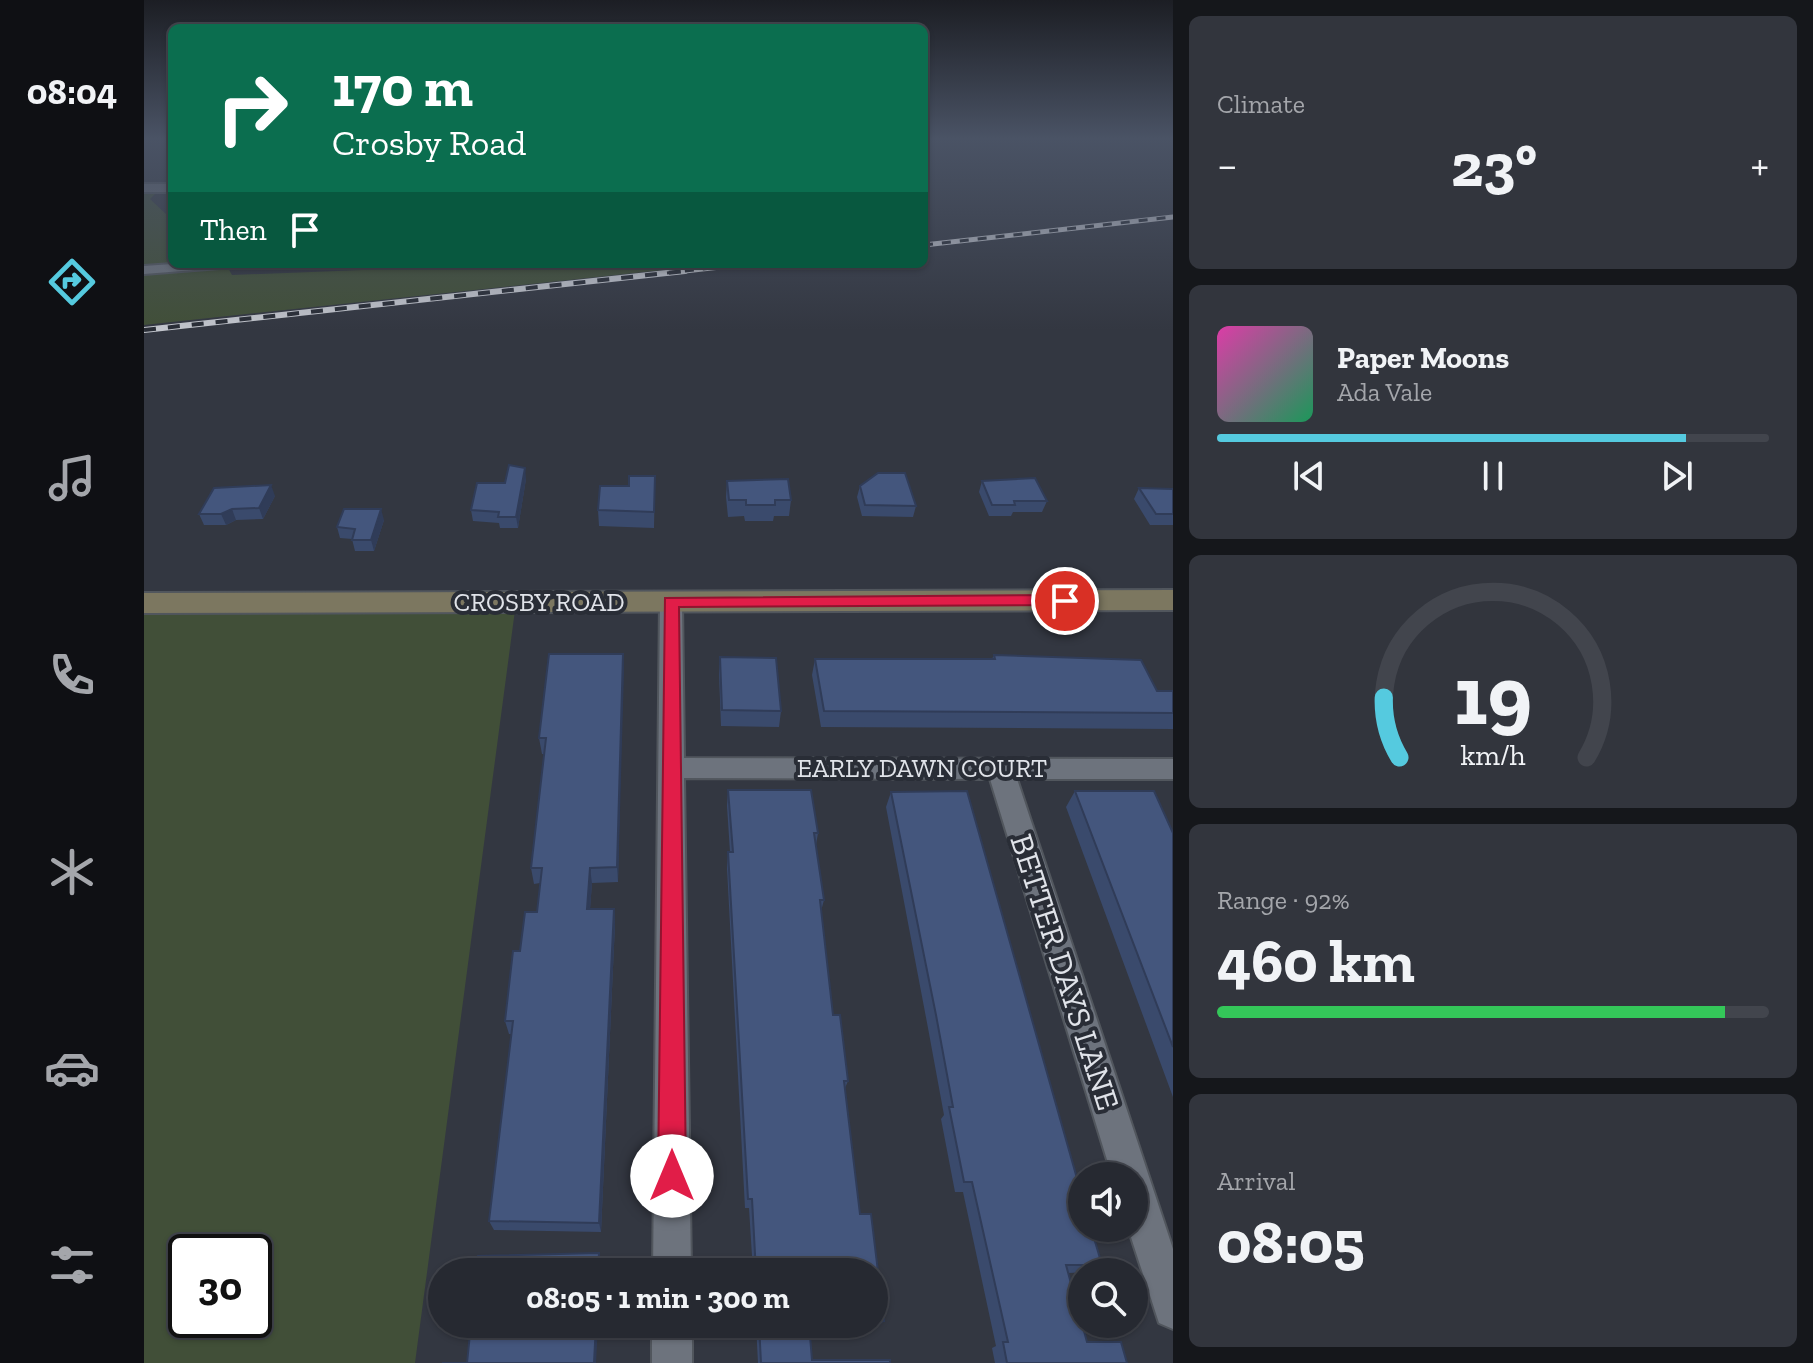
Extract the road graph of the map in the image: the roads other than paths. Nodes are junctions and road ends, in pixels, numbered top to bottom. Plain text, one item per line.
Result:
1 (169, 268) edge
2 (144, 270) edge
3 (1173, 600) edge
4 (671, 602) junction
5 (144, 603) edge
6 (671, 768) junction
7 (1000, 768) junction
8 (1173, 769) edge
9 (1126, 1162) edge
10 (1148, 1231) edge
11 (672, 1258) edge
12 (1173, 1309) edge
13 (672, 1338) edge
14 (672, 1363) edge

1 - 2 street
3 - 4 street, CROSBY ROAD
4 - 5 street, CROSBY ROAD
4 - 6 street
6 - 7 street, EARLY DAWN COURT
6 - 11 street
7 - 8 street, EARLY DAWN COURT
7 - 9 street, BETTER DAYS LANE
10 - 12 street
13 - 14 street

